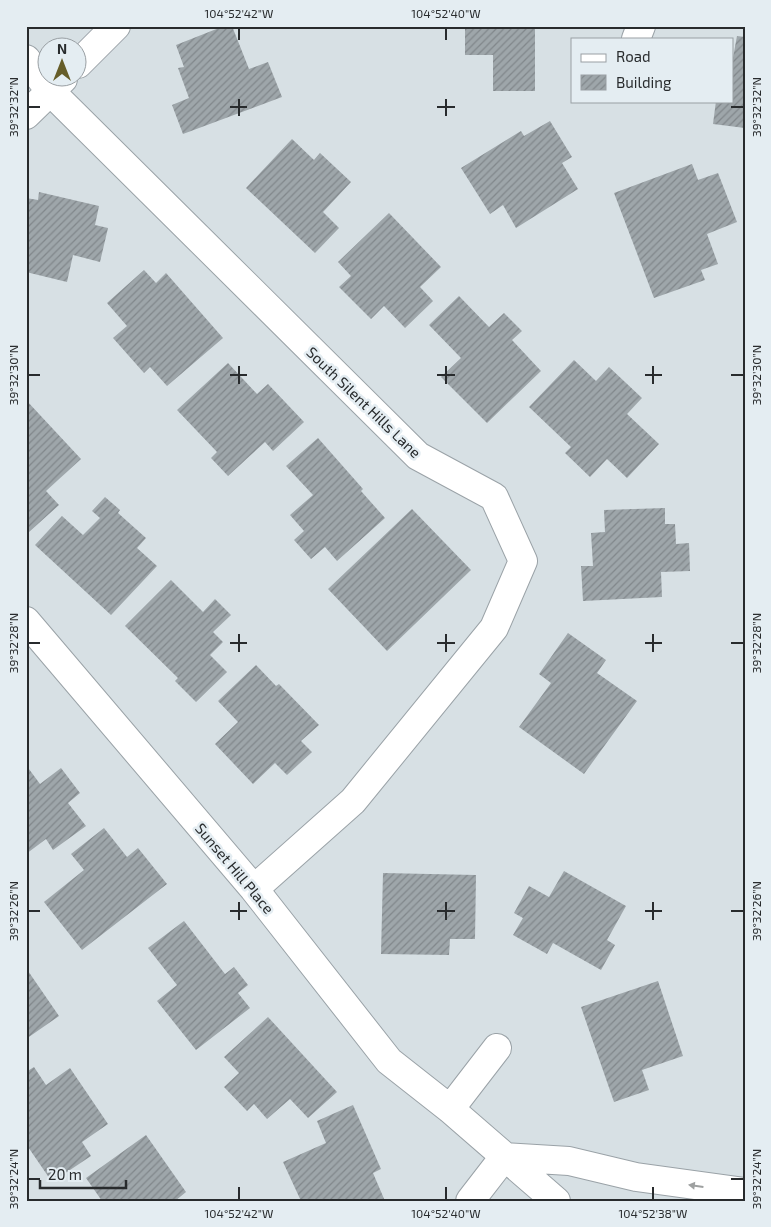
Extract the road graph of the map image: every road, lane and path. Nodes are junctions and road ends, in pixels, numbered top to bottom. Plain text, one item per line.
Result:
1 (116, 26) edge
2 (642, 26) edge
3 (636, 38) edge
4 (88, 54) edge
5 (26, 60) edge
6 (38, 69) edge
7 (53, 88) edge
8 (61, 88) edge
9 (26, 115) edge
10 (26, 621) edge
11 (254, 889) junction
12 (497, 1048) dead end
13 (450, 1109) junction
14 (504, 1157) junction
15 (745, 1192) edge
16 (470, 1201) edge
17 (556, 1201) edge

1 - 4 street
2 - 3 street
5 - 6 street, South Silent Hills Lane
7 - 9 street
8 - 11 street, South Silent Hills Lane
10 - 11 street, Sunset Hill Place
11 - 13 street, Sunset Hill Place
12 - 13 street
13 - 14 street, Sunset Hill Place
15 -> 14 street
14 - 16 street
14 - 17 street, Sunset Hill Place

